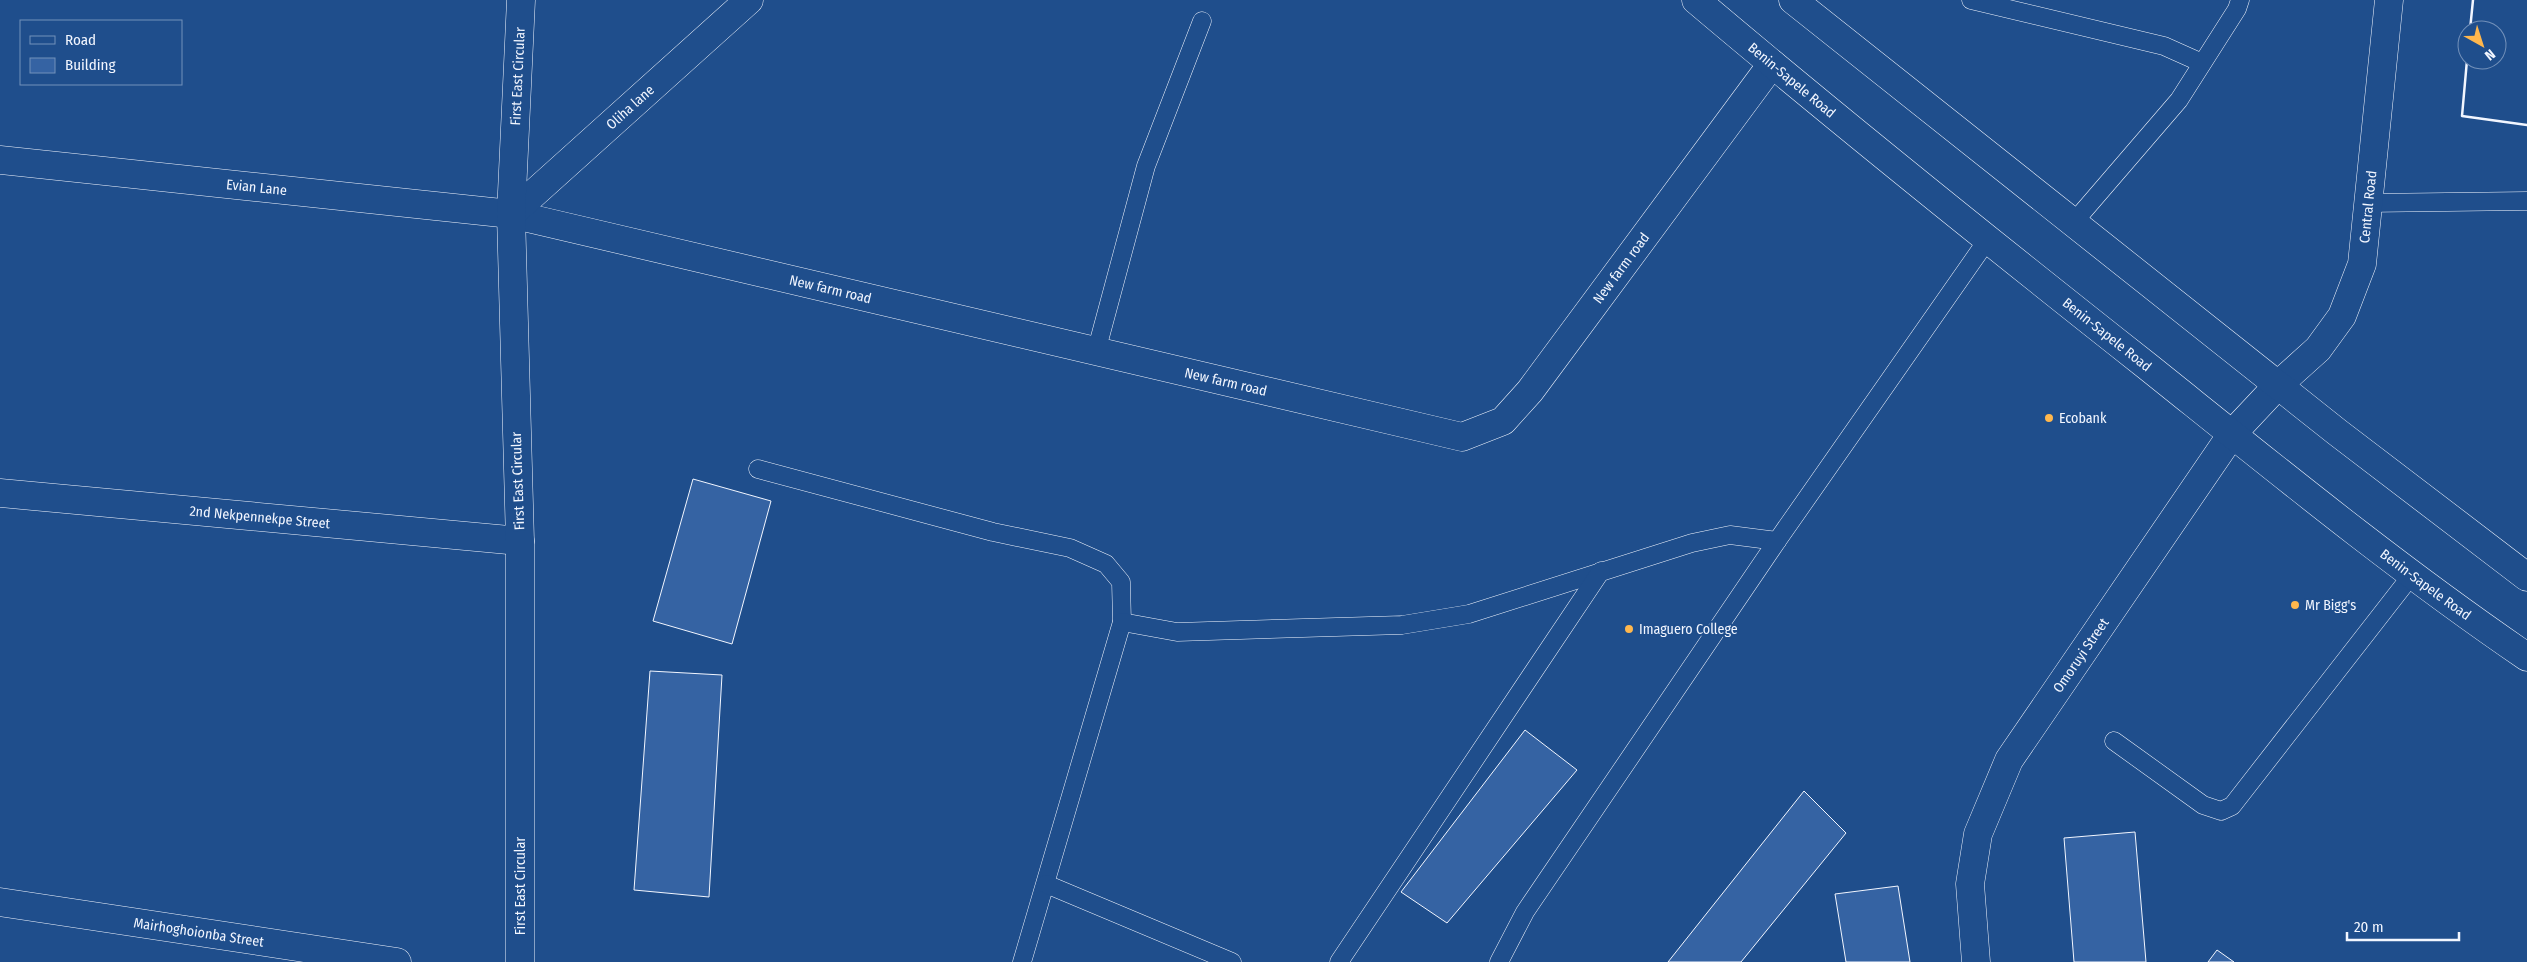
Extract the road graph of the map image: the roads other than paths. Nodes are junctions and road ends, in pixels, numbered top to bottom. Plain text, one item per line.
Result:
1 (521, 0) edge
2 (748, 0) edge
3 (1696, 0) edge
4 (1793, 0) edge
5 (1971, 0) edge
6 (2240, 0) edge
7 (2389, 0) edge
8 (1202, 21) dead end
9 (2202, 63) junction
10 (1772, 64) junction
11 (0, 160) edge
12 (2527, 201) edge
13 (2367, 203) junction
14 (511, 214) junction
15 (2074, 222) junction
16 (1988, 239) junction
17 (1096, 352) junction
18 (2278, 384) junction
19 (2232, 434) junction
20 (758, 469) dead end
21 (0, 492) edge
22 (1777, 540) junction
23 (520, 541) junction
24 (1601, 571) junction
25 (2411, 576) junction
26 (2527, 577) edge
27 (1122, 622) junction
28 (2527, 657) edge
29 (2114, 741) dead end
30 (1046, 884) junction
31 (0, 902) edge
32 (397, 962) edge
33 (520, 962) edge
34 (1022, 962) edge
35 (1232, 962) edge
36 (1339, 962) edge
37 (1499, 962) edge
38 (1976, 962) edge

1 - 14 main road, First East Circular
2 - 14 main road, Oliha lane
3 - 10 main road, Benin-Sapele Road
4 - 15 main road
5 - 9 lane
6 - 9 lane
7 - 13 main road, Central Road
8 - 17 lane
9 - 15 lane
10 - 16 main road, Benin-Sapele Road
10 - 17 main road, New farm road
11 - 14 main road, Evian Lane
12 - 13 lane
13 - 18 main road, Central Road
14 - 17 main road, New farm road
14 - 23 main road, First East Circular
15 - 18 main road
16 - 19 main road, Benin-Sapele Road
16 - 22 lane
18 - 19 main road, Omoruyi Street
18 - 26 main road
19 - 25 main road, Benin-Sapele Road
19 - 38 main road, Omoruyi Street
20 - 27 lane
21 - 23 main road, 2nd Nekpennekpe Street
22 - 24 lane
22 - 37 lane
23 - 33 main road, First East Circular
24 - 27 lane
24 - 36 lane
25 - 28 main road, Benin-Sapele Road
25 - 29 lane
27 - 30 lane
30 - 34 lane
30 - 35 lane
31 - 32 main road, Mairhoghoionba Street

